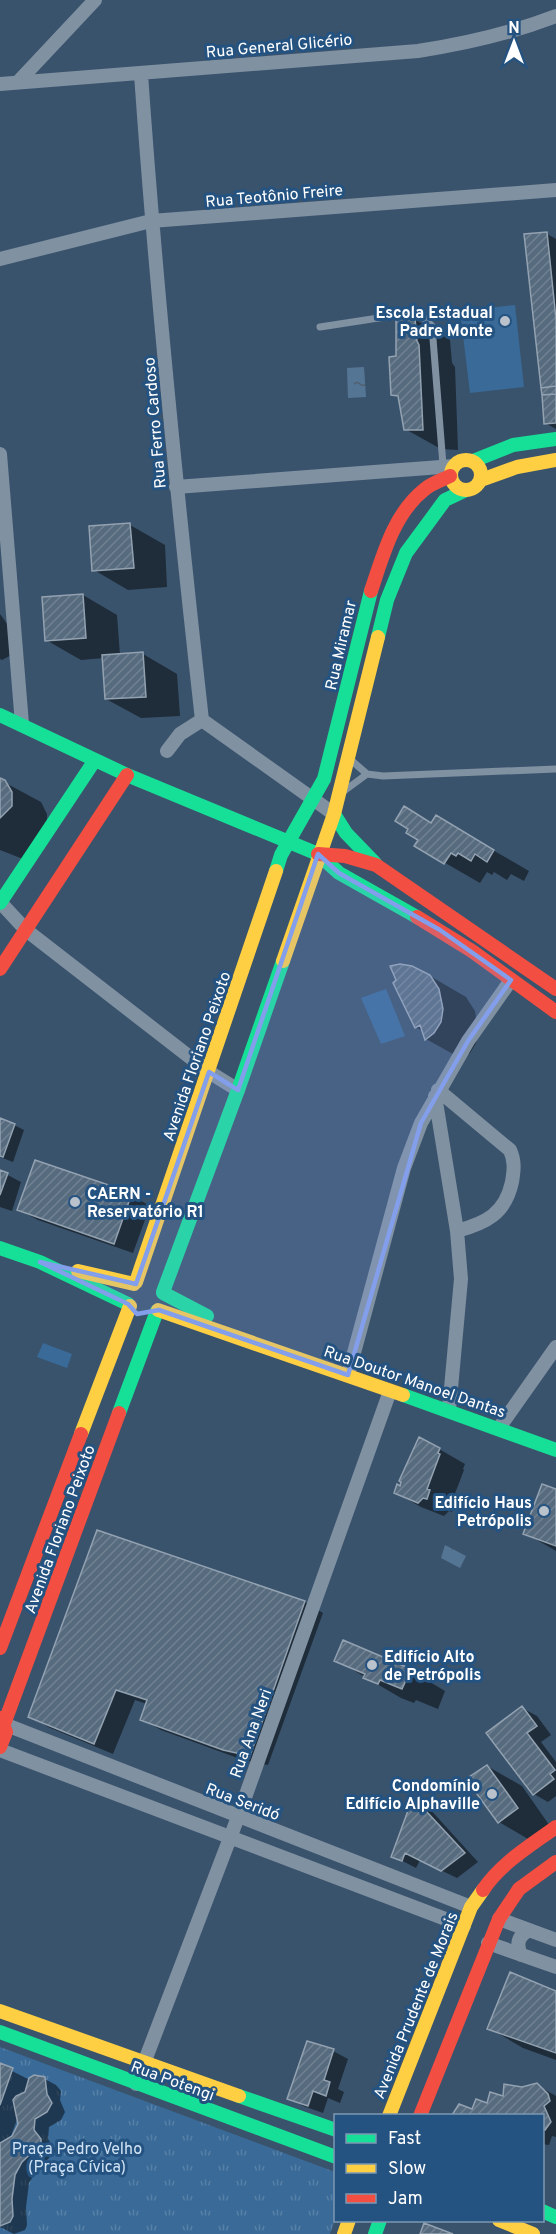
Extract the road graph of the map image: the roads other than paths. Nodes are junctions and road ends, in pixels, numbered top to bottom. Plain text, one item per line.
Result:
1 (95, 0) edge
2 (556, 16) edge
3 (141, 74) junction
4 (18, 82) junction
5 (0, 84) edge
6 (556, 190) edge
7 (151, 221) junction
8 (0, 259) edge
9 (320, 327) dead end
10 (556, 439) edge
11 (0, 454) edge
12 (556, 460) edge
13 (473, 461) junction
14 (449, 469) junction
15 (481, 480) junction
16 (176, 487) junction
17 (464, 490) junction
18 (0, 715) edge
19 (202, 720) junction
20 (22, 724) junction
21 (167, 751) dead end
22 (348, 757) junction
23 (95, 760) junction
24 (556, 769) edge
25 (367, 774) junction
26 (127, 775) junction
27 (338, 797) junction
28 (312, 799) junction
29 (334, 814) junction
30 (288, 841) junction
31 (318, 854) junction
32 (376, 865) junction
33 (0, 902) edge
34 (26, 930) junction
35 (0, 969) edge
36 (511, 980) junction
37 (553, 983) edge
38 (535, 996) junction
39 (556, 1012) edge
40 (209, 1071) junction
41 (238, 1090) junction
42 (436, 1093) junction
43 (457, 1231) junction
44 (0, 1248) edge
45 (40, 1262) junction
46 (135, 1283) junction
47 (163, 1292) junction
48 (129, 1305) junction
49 (158, 1311) junction
50 (262, 1346) junction
51 (556, 1347) edge
52 (348, 1375) junction
53 (390, 1391) junction
54 (449, 1410) junction
55 (499, 1428) junction
56 (556, 1450) edge
57 (0, 1648) edge
58 (2, 1721) edge
59 (0, 1749) edge
60 (238, 1817) junction
61 (556, 1827) edge
62 (229, 1838) junction
63 (348, 1860) junction
64 (556, 1862) edge
65 (341, 1880) junction
66 (471, 1908) junction
67 (498, 1919) junction
68 (464, 1926) junction
69 (529, 1930) junction
70 (556, 1940) edge
71 (488, 1943) junction
72 (521, 1955) junction
73 (556, 1967) edge
74 (0, 2011) edge
75 (0, 2032) edge
76 (437, 2034) junction
77 (144, 2062) junction
78 (136, 2084) junction
79 (257, 2103) junction
80 (390, 2114) edge
81 (420, 2114) edge
82 (249, 2126) junction
83 (334, 2129) edge
84 (334, 2156) edge
85 (504, 2222) edge
86 (533, 2234) edge

1 - 4 street
2 - 3 street, Rua General Glicério
3 - 4 street, Rua General Glicério
3 - 7 street, Rua Ferro Cardoso
4 - 5 street, Rua General Glicério
6 - 7 street, Rua Teotônio Freire
7 - 8 street, Rua Teotônio Freire
7 - 16 street, Rua Ferro Cardoso
9 - 14 lane
10 - 13 main road
11 - 20 street
12 - 15 main road
13 - 14 main road
13 - 15 main road
14 - 16 street
14 - 17 main road
14 - 28 main road, Rua Miramar
15 - 17 main road
16 - 19 street, Rua Ferro Cardoso
17 - 22 main road, Rua Miramar
18 - 20 main road
19 - 21 street
19 - 28 street
20 - 23 main road
22 - 25 lane
22 - 27 main road, Rua Miramar
23 - 26 main road
23 - 33 main road
24 - 25 lane
25 - 27 lane
26 - 30 main road
26 - 34 main road
27 - 29 main road, Rua Miramar
28 - 29 street
28 - 30 main road, Rua Miramar
29 - 31 main road, Rua Miramar
29 - 32 main road
30 - 31 main road
30 - 40 main road, Avenida Floriano Peixoto
31 - 32 main road
31 - 36 main road
31 - 41 main road
32 - 37 main road
33 - 34 street
34 - 35 main road
34 - 40 street
36 - 38 main road
36 - 42 street
37 - 38 street
38 - 39 main road
40 - 41 street
40 - 46 main road, Avenida Floriano Peixoto
41 - 47 main road
42 - 43 street
42 - 43 street
42 - 52 street
43 - 54 street
44 - 45 main road
45 - 46 main road
45 - 48 main road
46 - 47 main road
46 - 48 main road
47 - 49 main road
47 - 50 main road, Rua Doutor Manoel Dantas
48 - 49 main road
48 - 57 main road, Avenida Floriano Peixoto
49 - 50 main road, Rua Doutor Manoel Dantas
49 - 58 main road, Avenida Floriano Peixoto
50 - 52 main road, Rua Doutor Manoel Dantas
51 - 55 street
52 - 53 main road, Rua Doutor Manoel Dantas
53 - 54 main road, Rua Doutor Manoel Dantas
53 - 60 street, Rua Ana Neri
54 - 55 main road, Rua Doutor Manoel Dantas
55 - 56 main road, Rua Doutor Manoel Dantas
58 - 59 main road, Avenida Floriano Peixoto
58 - 60 street, Rua Seridó
59 - 62 street
60 - 62 street, Rua Ana Neri
60 - 63 street, Rua Seridó
61 - 66 main road, Avenida Prudente de Morais
62 - 65 street
62 - 77 street, Rua Ana Neri
63 - 65 street
63 - 66 street, Rua Seridó
64 - 67 main road, Avenida Prudente de Morais
65 - 68 street
66 - 68 main road, Avenida Prudente de Morais
67 - 69 street
67 - 71 main road, Avenida Prudente de Morais
68 - 76 main road, Avenida Prudente de Morais
69 - 70 street
69 - 72 street
71 - 72 street
71 - 76 main road, Avenida Prudente de Morais
72 - 73 street
74 - 77 main road, Rua Potengi
75 - 78 main road, Rua Potengi
76 - 80 main road, Avenida Prudente de Morais
76 - 81 main road, Avenida Prudente de Morais
77 - 78 street, Rua Ana Neri
77 - 79 main road, Rua Potengi
78 - 82 main road, Rua Potengi
79 - 82 main road
79 - 83 main road, Rua Potengi
82 - 84 main road, Rua Potengi
85 - 86 main road

